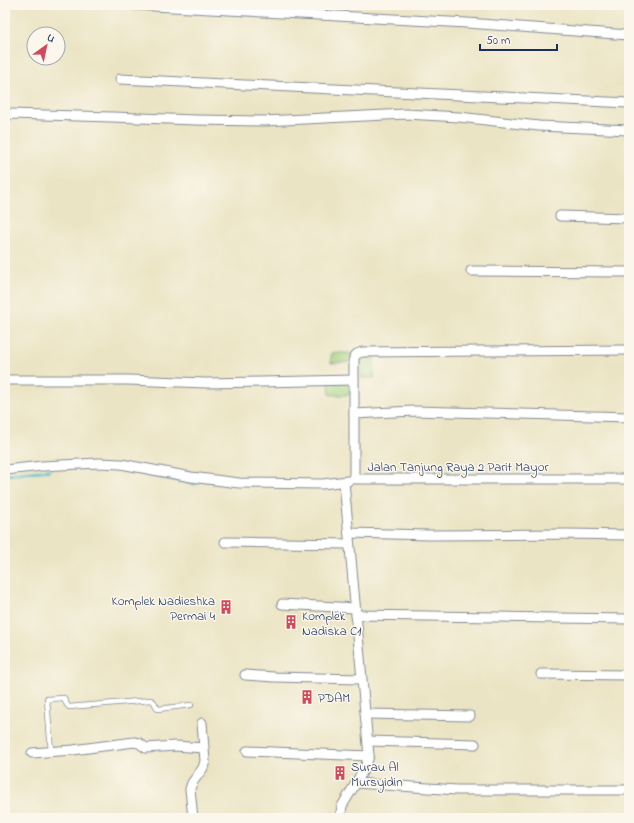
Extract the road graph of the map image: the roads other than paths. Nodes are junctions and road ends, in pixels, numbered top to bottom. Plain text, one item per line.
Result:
1 (135, 5) edge
2 (629, 35) edge
3 (120, 79) dead end
4 (629, 103) edge
5 (5, 118) edge
6 (629, 130) edge
7 (560, 216) dead end
8 (629, 218) edge
9 (471, 271) dead end
10 (629, 272) edge
11 (629, 350) edge
12 (5, 380) edge
13 (354, 380) junction
14 (354, 414) junction
15 (629, 417) edge
16 (5, 470) edge
17 (354, 479) junction
18 (629, 479) edge
19 (344, 482) junction
20 (349, 533) junction
21 (629, 536) edge
22 (225, 542) dead end
23 (349, 544) junction
24 (282, 604) dead end
25 (356, 612) junction
26 (629, 619) edge
27 (541, 674) dead end
28 (629, 674) edge
29 (245, 675) dead end
30 (361, 679) junction
31 (191, 705) dead end
32 (366, 714) junction
33 (470, 716) dead end
34 (202, 723) dead end
35 (368, 742) junction
36 (475, 744) dead end
37 (204, 748) junction
38 (246, 751) dead end
39 (51, 752) junction
40 (32, 753) dead end
41 (369, 756) junction
42 (356, 783) junction
43 (629, 790) edge
44 (193, 818) edge
45 (340, 818) edge

1 - 2 street
3 - 4 street
5 - 6 street
7 - 8 street
9 - 10 street
11 - 13 street, Jalan Tanjung Raya 2 Parit Mayor
12 - 13 street
13 - 14 street, Jalan Tanjung Raya 2 Parit Mayor
14 - 15 street
14 - 17 street, Jalan Tanjung Raya 2 Parit Mayor
16 - 19 street
17 - 18 street, Jalan Tanjung Raya 2 Parit Mayor
17 - 19 street
19 - 20 street
20 - 21 street
20 - 23 street
22 - 23 street
23 - 25 street
24 - 25 street
25 - 26 street
25 - 30 street
27 - 28 street
29 - 30 street
30 - 32 street
31 - 39 lane
32 - 33 street
32 - 35 street
34 - 37 street
35 - 36 street
35 - 41 street
37 - 39 street
37 - 44 street
38 - 41 street
39 - 40 street
41 - 42 street
42 - 43 street
42 - 45 street

